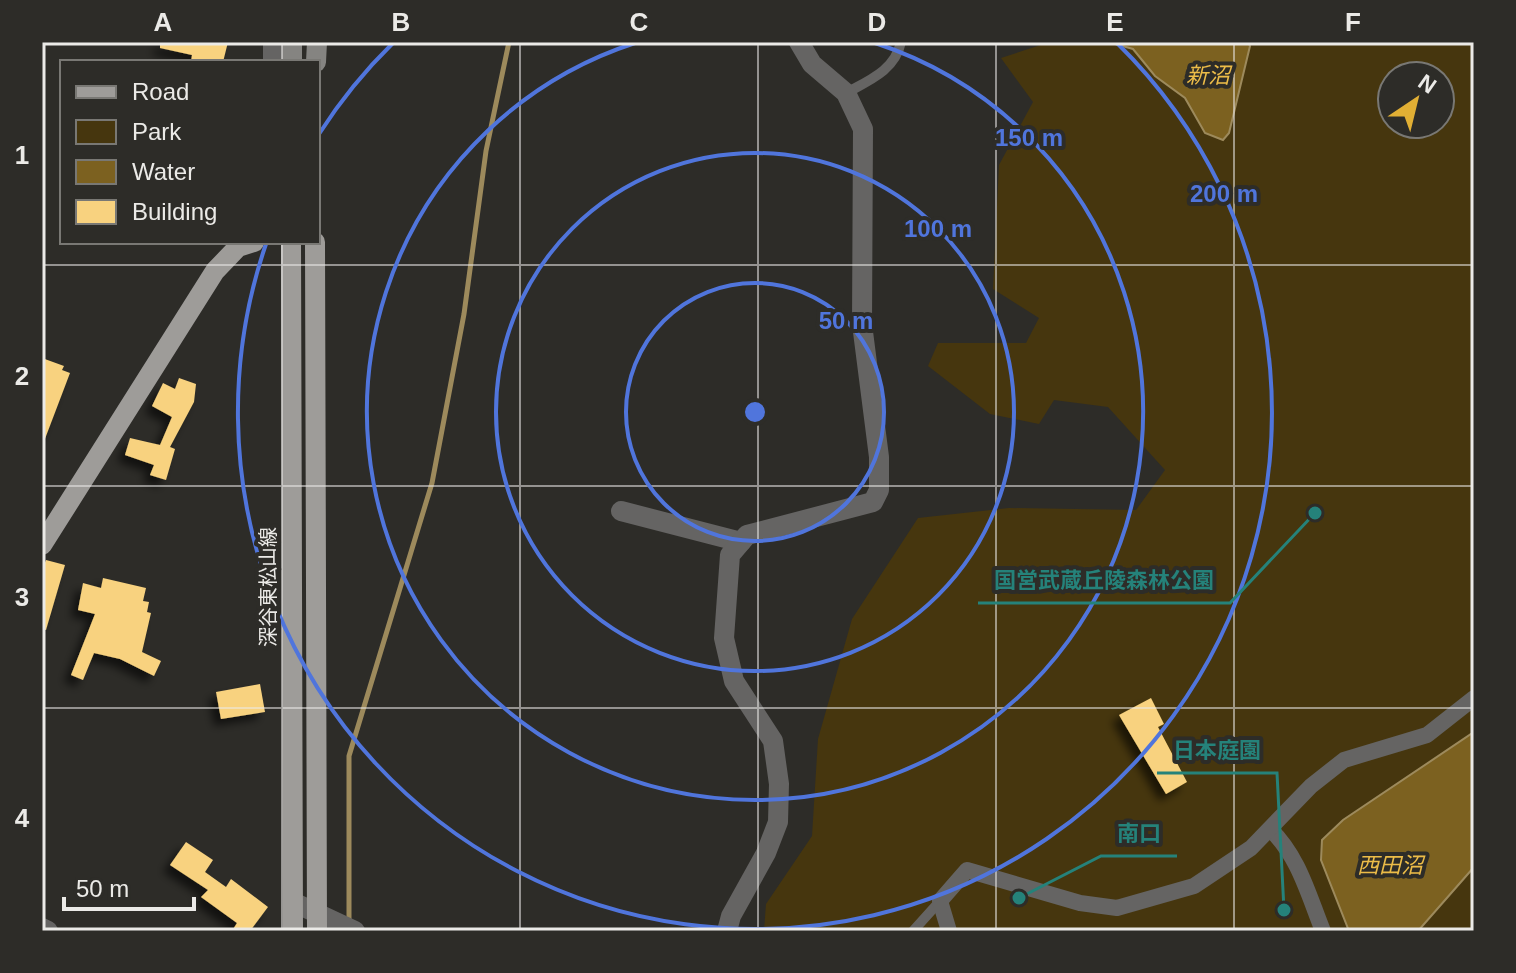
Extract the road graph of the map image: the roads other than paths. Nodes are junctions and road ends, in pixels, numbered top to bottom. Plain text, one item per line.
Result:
1 (799, 42) edge
2 (901, 42) edge
3 (846, 93) junction
4 (243, 244) edge
5 (291, 244) edge
6 (315, 244) edge
7 (621, 511) dead end
8 (741, 542) junction
9 (42, 545) edge
10 (1474, 698) edge
11 (1270, 829) junction
12 (940, 901) junction
13 (293, 902) junction
14 (317, 922) edge
15 (42, 928) edge
16 (349, 928) edge
17 (48, 931) edge
18 (293, 931) edge
19 (727, 931) edge
20 (913, 931) edge
21 (949, 931) edge
22 (1323, 931) edge

1 - 3 street
2 - 3 lane
3 - 8 street
4 - 9 main road
5 - 13 main road, 深谷東松山線
6 - 14 main road
7 - 8 street
8 - 19 street
10 - 11 street
11 - 12 street
11 - 22 street
12 - 20 lane
12 - 21 street
13 - 14 street
13 - 18 main road, 深谷東松山線
14 - 16 street
15 - 17 street

